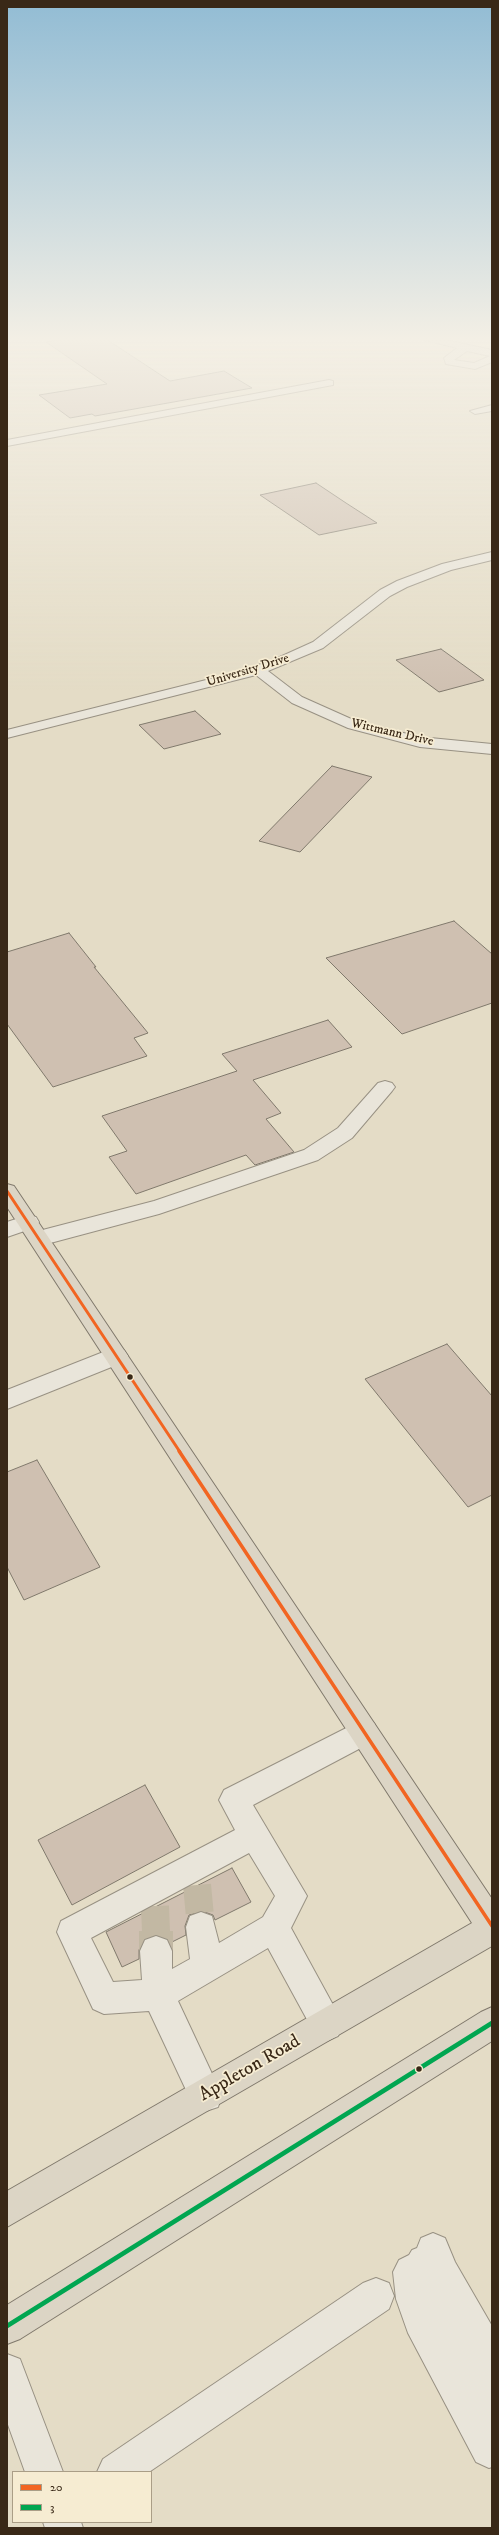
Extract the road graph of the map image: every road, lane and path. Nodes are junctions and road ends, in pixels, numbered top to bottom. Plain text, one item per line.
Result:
1 (492, 556) edge
2 (258, 670) junction
3 (7, 734) edge
4 (492, 749) edge
5 (385, 1087) dead end
6 (7, 1191) edge
7 (25, 1230) edge
8 (116, 1356) junction
9 (7, 1400) edge
10 (364, 1732) junction
11 (254, 1835) junction
12 (492, 1926) edge
13 (201, 1927) tunnel mouth
14 (274, 1928) junction
15 (492, 1929) edge
16 (156, 1951) tunnel mouth
17 (207, 1967) junction
18 (158, 1996) junction
19 (492, 2023) edge
20 (326, 2025) junction
21 (206, 2095) junction
22 (7, 2210) edge
23 (423, 2261) junction
24 (376, 2296) dead end
25 (7, 2326) edge
26 (492, 2362) edge
27 (7, 2372) edge
28 (492, 2402) edge
29 (489, 2449) dead end
30 (44, 2471) edge
31 (117, 2471) edge

1 - 2 street, University Drive
2 - 3 street, University Drive
2 - 4 street, Wittmann Drive
5 - 7 street
6 - 7 main road
7 - 8 main road
8 - 9 street
8 - 10 main road
10 - 11 street
10 - 12 main road
11 - 14 street
11 - 18 street
13 - 17 street
14 - 17 street
14 - 20 street
15 - 20 main road, Appleton Road
16 - 18 street
17 - 18 street
18 - 21 street
19 - 25 main road
20 - 21 main road, Appleton Road
21 - 22 main road, Appleton Road
23 - 26 street
23 - 28 street
23 - 29 street
24 - 31 street
27 - 30 street

